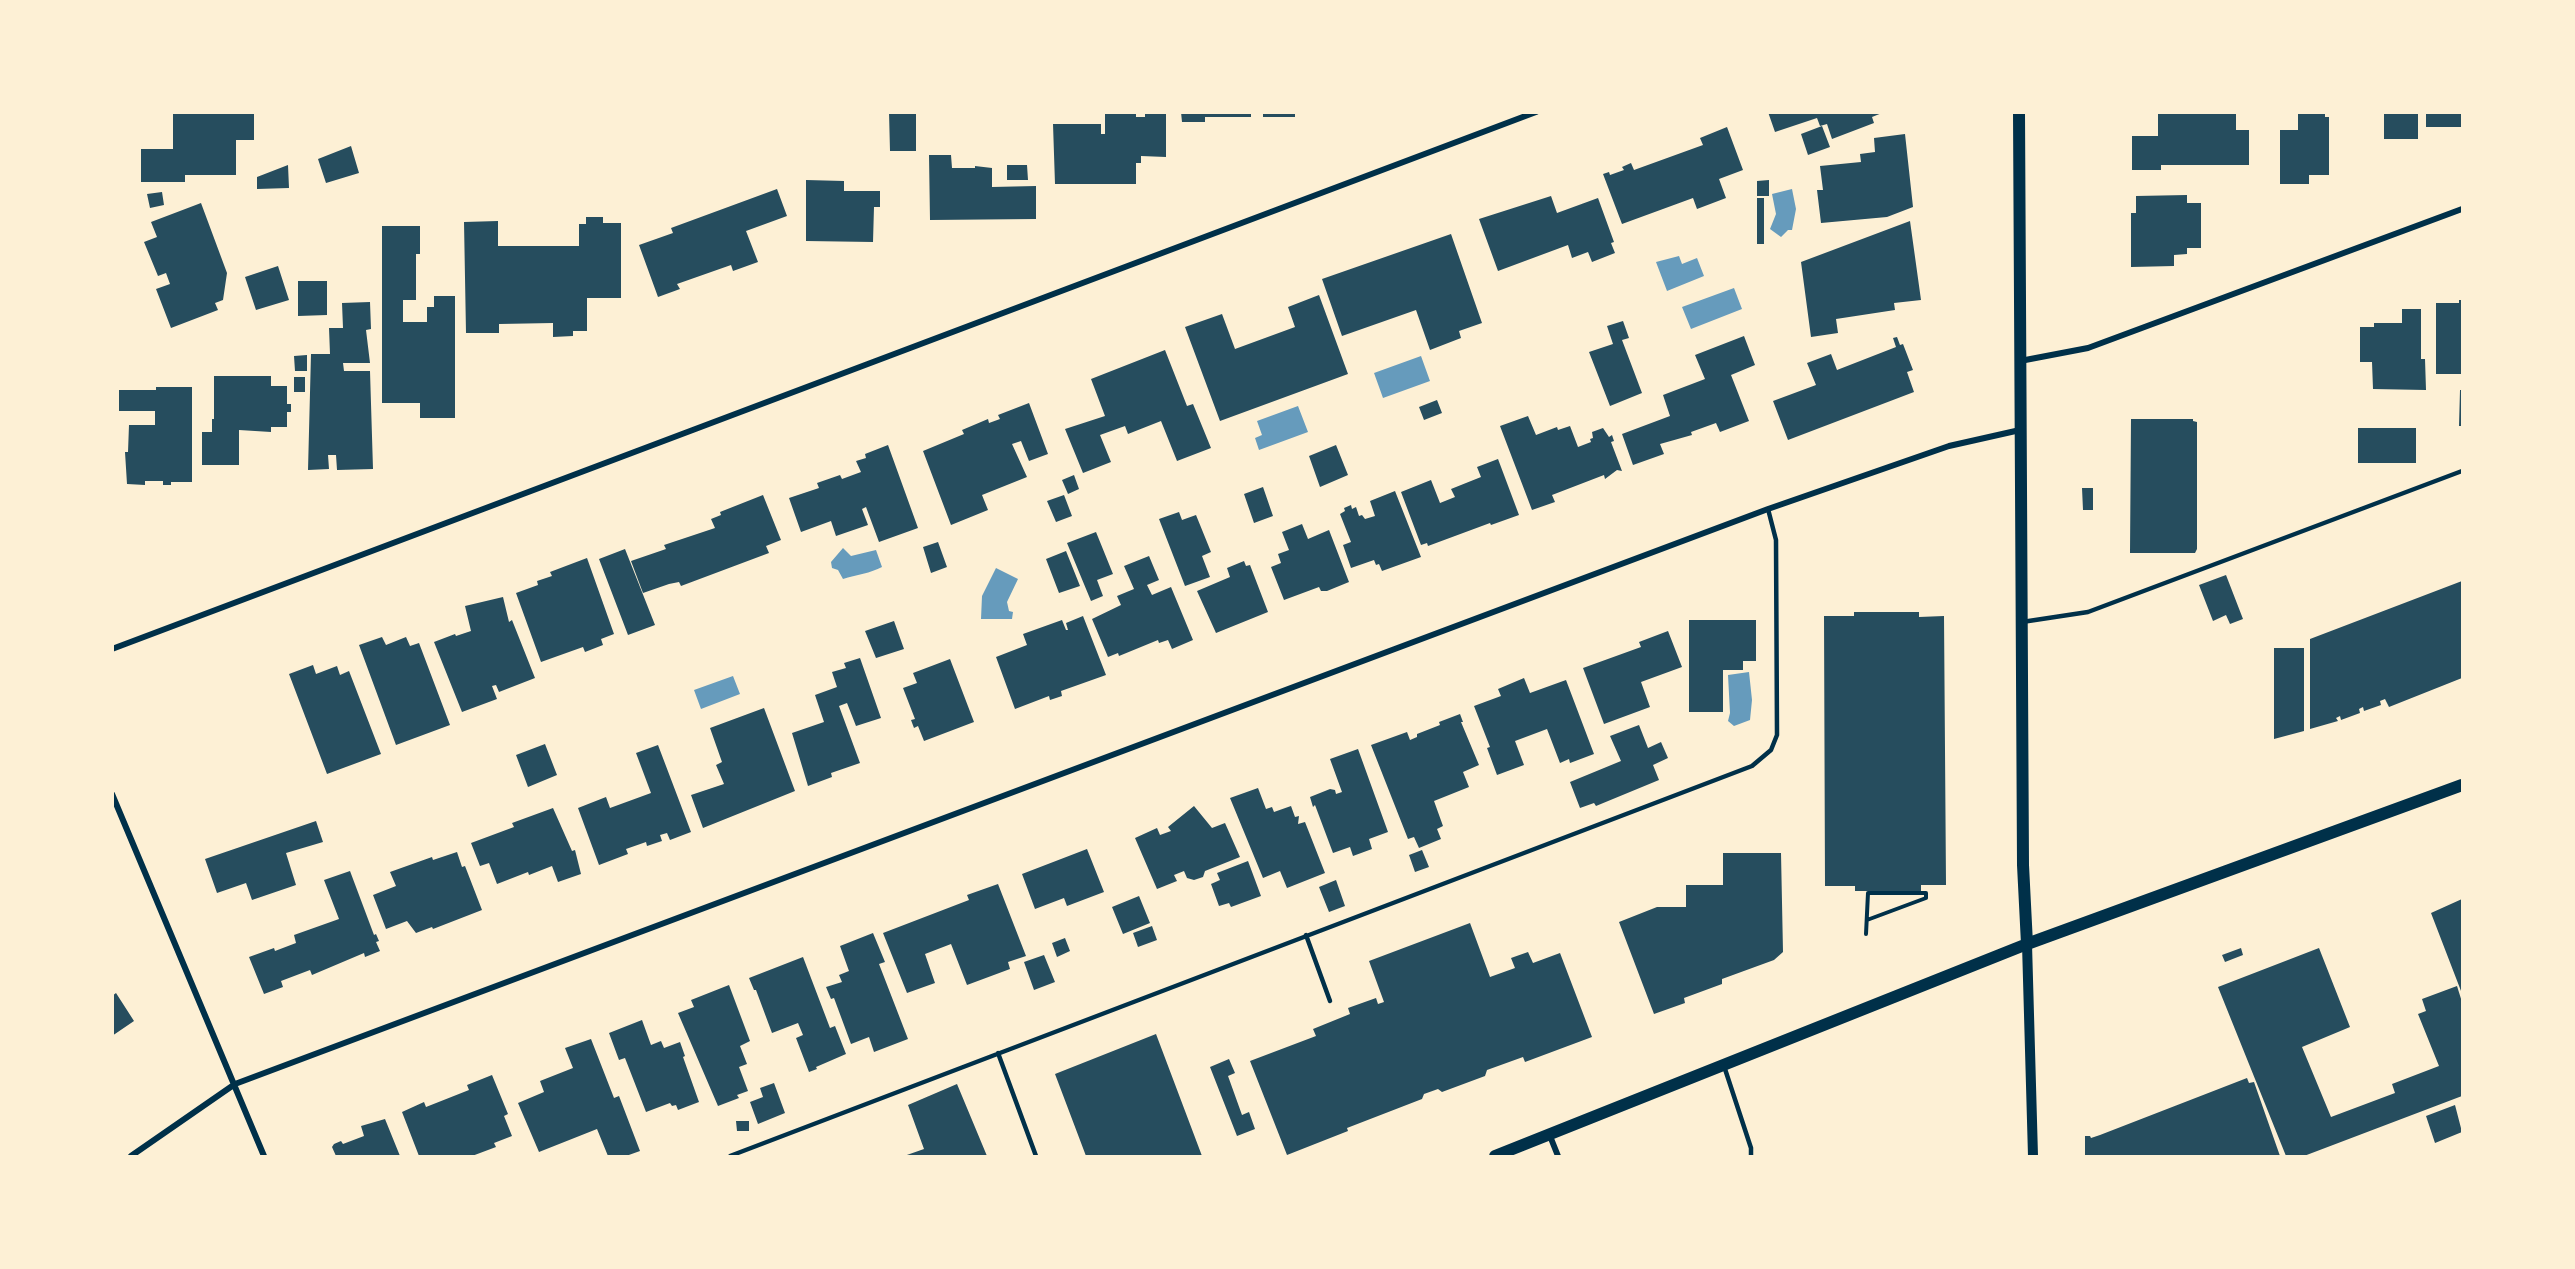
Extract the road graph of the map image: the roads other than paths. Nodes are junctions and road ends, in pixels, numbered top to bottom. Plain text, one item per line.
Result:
1 (1536, 112) edge
2 (2019, 112) edge
3 (2463, 209) edge
4 (2020, 361) junction
5 (2020, 430) junction
6 (2463, 471) edge
7 (1767, 509) junction
8 (2022, 622) junction
9 (112, 649) edge
10 (2463, 785) edge
11 (112, 794) edge
12 (1306, 935) junction
13 (2027, 944) junction
14 (1330, 1002) dead end
15 (998, 1053) junction
16 (1724, 1066) junction
17 (235, 1084) junction
18 (1550, 1136) junction
19 (130, 1156) edge
20 (264, 1156) edge
21 (730, 1156) edge
22 (1036, 1156) edge
23 (1495, 1156) edge
24 (1558, 1156) edge
25 (1751, 1156) edge
26 (2033, 1156) edge

1 - 9 street
2 - 4 main road
3 - 4 street
4 - 5 main road
5 - 7 street
5 - 8 main road
6 - 8 lane
7 - 12 lane
7 - 17 street
8 - 13 main road
10 - 13 main road
11 - 17 street
12 - 14 lane
12 - 15 lane
13 - 16 main road
13 - 26 street
15 - 21 lane
15 - 22 lane
16 - 18 main road
16 - 25 lane
17 - 19 street
17 - 20 street
18 - 23 main road
18 - 24 street

